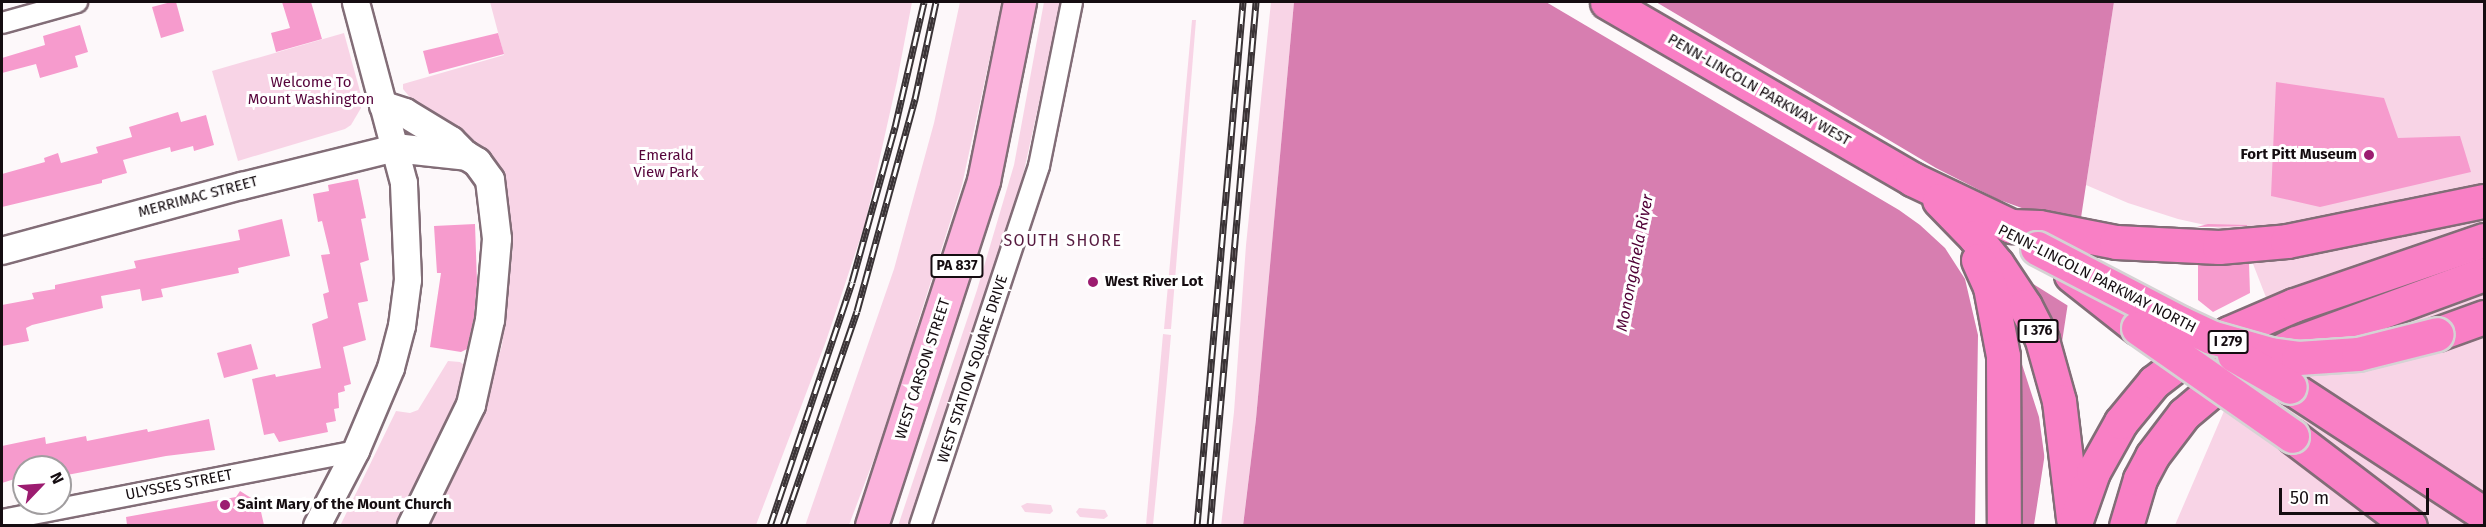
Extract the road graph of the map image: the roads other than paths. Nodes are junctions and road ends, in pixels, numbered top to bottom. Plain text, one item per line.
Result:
1 (77, 2) edge
2 (356, 2) edge
3 (1020, 2) edge
4 (1072, 2) edge
5 (1595, 2) edge
6 (1607, 2) edge
7 (2, 23) edge
8 (384, 106) junction
9 (395, 148) junction
10 (467, 156) junction
11 (1902, 176) junction
12 (2484, 192) edge
13 (2484, 201) edge
14 (2396, 221) junction
15 (2011, 226) junction
16 (2484, 240) edge
17 (2037, 248) junction
18 (2, 250) edge
19 (2484, 274) edge
20 (2484, 316) edge
21 (356, 451) junction
22 (2484, 514) edge
23 (2, 520) edge
24 (2407, 524) edge
25 (317, 525) edge
26 (412, 525) edge
27 (872, 525) edge
28 (920, 525) edge
29 (2004, 525) edge
30 (2074, 525) edge
31 (2126, 525) edge

1 - 7 street
2 - 8 street
3 - 27 main road, WEST CARSON STREET / PA 837
4 - 28 street, WEST STATION SQUARE DRIVE
5 - 11 highway, PENN-LINCOLN PARKWAY WEST / I 376
6 - 11 highway, PENN-LINCOLN PARKWAY WEST / I 376
8 - 9 street
8 - 10 main road
9 - 10 main road
9 - 18 street, MERRIMAC STREET
9 - 21 street
10 - 26 main road
11 - 15 highway, PENN-LINCOLN PARKWAY NORTH
11 - 17 highway, PENN-LINCOLN PARKWAY NORTH / I 279
11 - 29 highway, I 376
11 - 30 highway, I 376
12 - 14 highway
13 - 14 highway, PENN-LINCOLN PARKWAY NORTH
14 - 15 highway, PENN-LINCOLN PARKWAY NORTH
15 - 22 highway, bridge
16 - 30 highway
17 - 20 highway, PENN-LINCOLN PARKWAY NORTH / I 279, bridge
17 - 24 highway, bridge
19 - 31 highway
21 - 23 street, ULYSSES STREET
21 - 25 street

